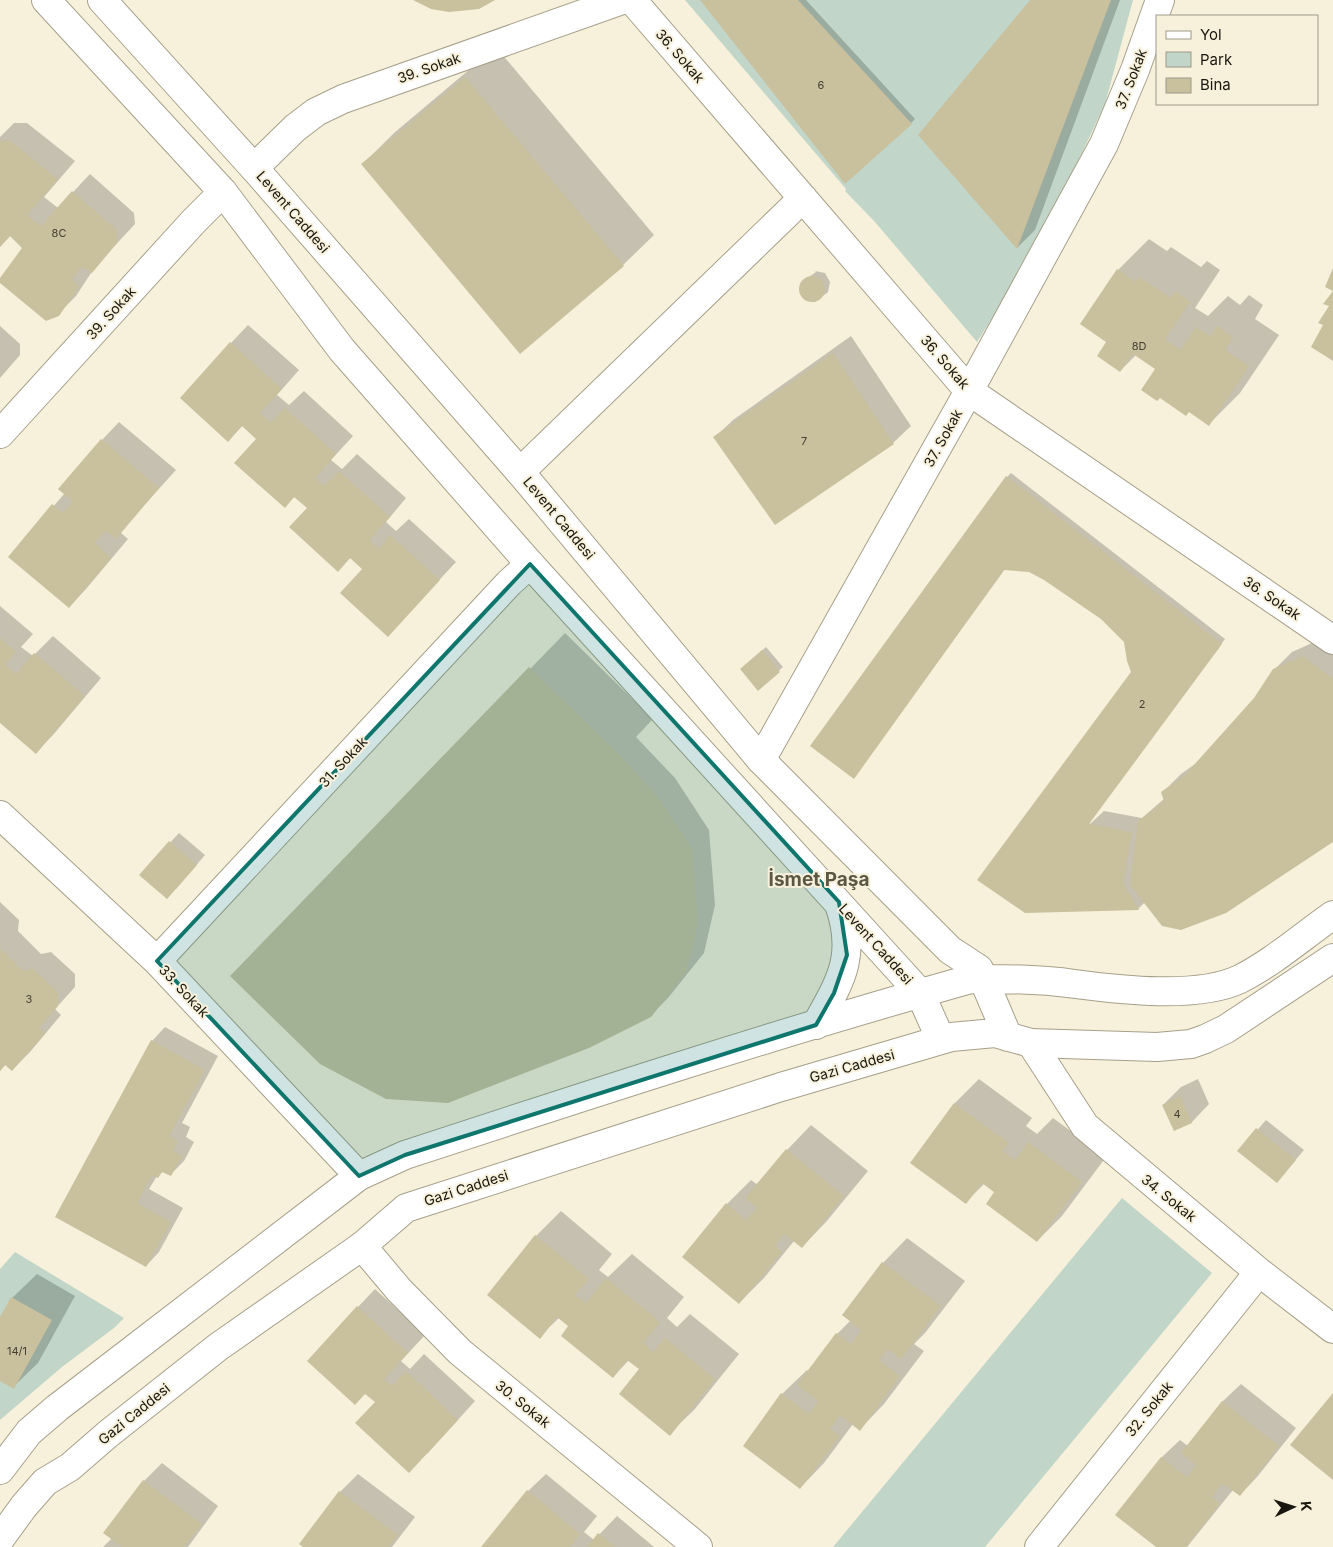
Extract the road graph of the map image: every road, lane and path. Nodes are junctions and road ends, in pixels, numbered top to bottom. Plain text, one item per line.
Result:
1 (46, 0) edge
2 (102, 0) edge
3 (622, 0) edge
4 (632, 0) edge
5 (1160, 0) edge
6 (254, 168) junction
7 (223, 192) junction
8 (804, 198) junction
9 (969, 391) junction
10 (0, 434) edge
11 (520, 472) junction
12 (530, 564) junction
13 (1333, 640) edge
14 (761, 760) junction
15 (0, 815) edge
16 (839, 902) junction
17 (1333, 915) edge
18 (1333, 958) edge
19 (157, 962) junction
20 (983, 979) junction
21 (920, 993) junction
22 (816, 1025) junction
23 (941, 1040) junction
24 (1019, 1040) junction
25 (359, 1176) junction
26 (362, 1246) junction
27 (1259, 1272) junction
28 (1333, 1329) edge
29 (0, 1470) edge
30 (0, 1539) edge
31 (698, 1547) edge
32 (1039, 1547) edge

1 - 7 street, Levent Caddesi
2 - 6 street, Levent Caddesi
3 - 6 street, 39. Sokak
4 - 8 street, 36. Sokak
5 - 9 street, 37. Sokak
6 - 11 street, Levent Caddesi
7 - 10 street, 39. Sokak
7 - 12 street, Levent Caddesi
8 - 9 street, 36. Sokak
8 - 11 street
9 - 13 street, 36. Sokak
9 - 14 street, 37. Sokak
11 - 14 street, Levent Caddesi
12 - 16 street, Levent Caddesi
12 - 19 street, 31. Sokak
14 - 20 street, Levent Caddesi
15 - 19 street, 33. Sokak
16 - 21 street, Levent Caddesi
16 - 22 street
17 - 20 street
18 - 24 street, Gazi Caddesi
19 - 25 street, 33. Sokak
20 - 21 street
20 - 24 street, Levent Caddesi
21 - 22 street
21 - 23 street, Levent Caddesi
22 - 25 street
23 - 24 street, Gazi Caddesi
23 - 26 street, Gazi Caddesi
24 - 27 street, 34. Sokak
25 - 29 street
26 - 30 street, Gazi Caddesi
26 - 31 street, 30. Sokak
27 - 28 street, 34. Sokak
27 - 32 street, 32. Sokak

